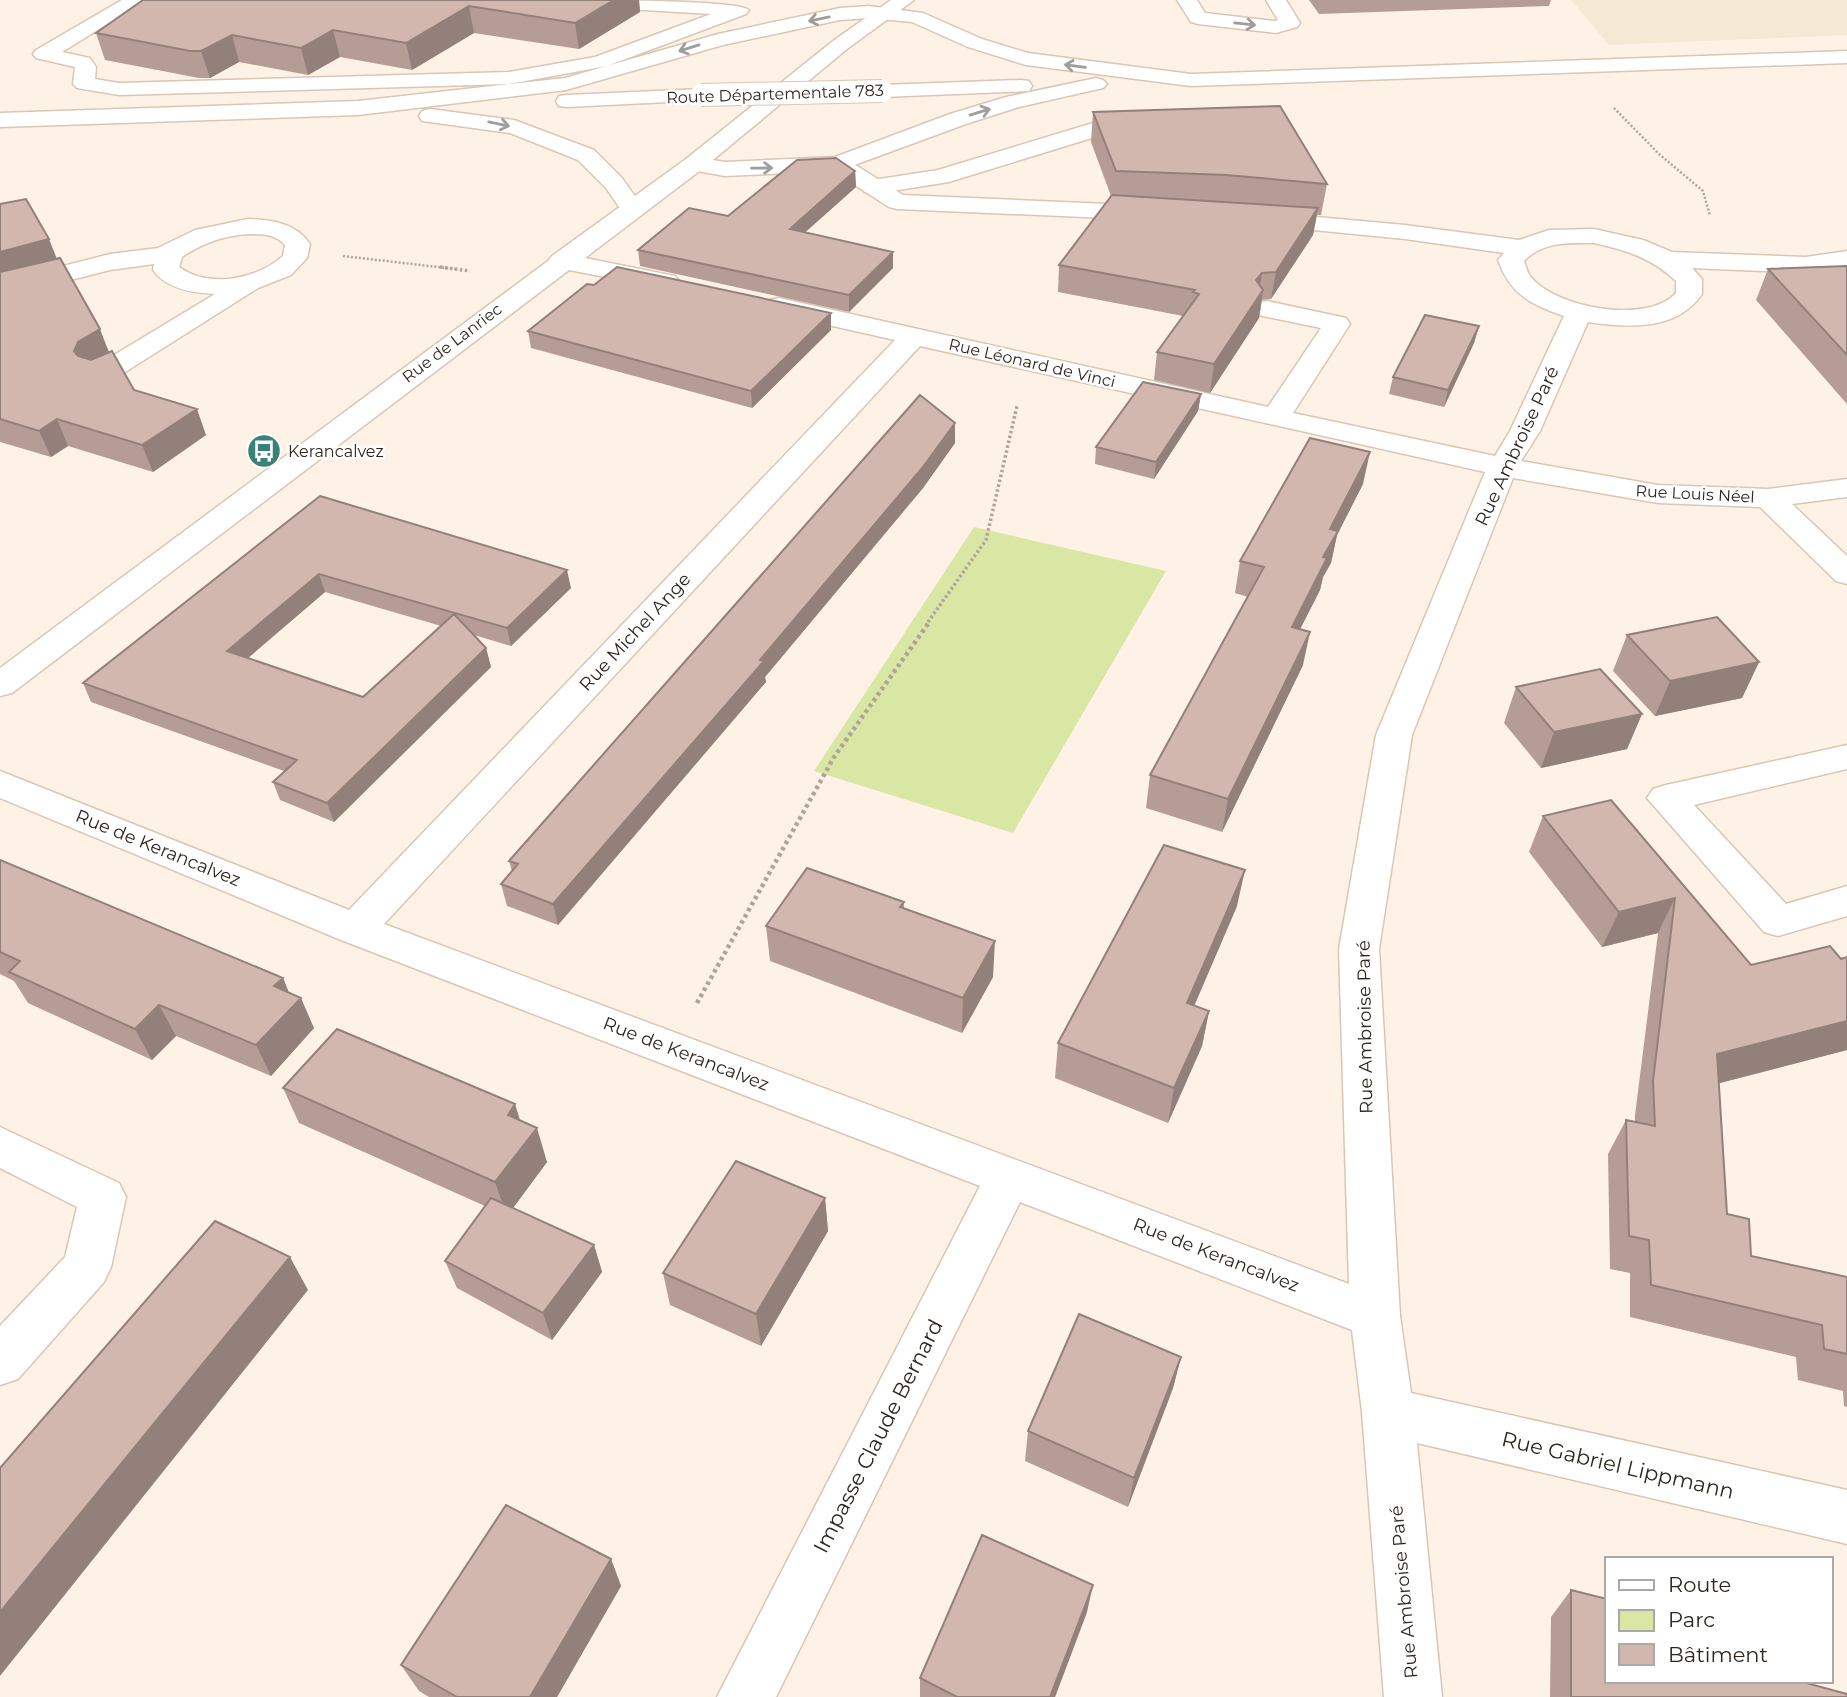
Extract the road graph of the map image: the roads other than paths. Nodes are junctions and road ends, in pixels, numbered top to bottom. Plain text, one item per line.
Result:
1 (136, 0) edge
2 (577, 0) edge
3 (904, 0) edge
4 (1187, 0) edge
5 (1276, 0) edge
6 (884, 13) junction
7 (755, 32) junction
8 (840, 45) junction
9 (1847, 57) edge
10 (1191, 80) junction
11 (1096, 84) junction
12 (358, 108) junction
13 (0, 120) edge
14 (1159, 128) edge
15 (694, 164) junction
16 (838, 164) junction
17 (873, 187) junction
18 (632, 209) junction
19 (1180, 214) edge
20 (1235, 217) edge
21 (1520, 248) junction
22 (171, 253) junction
23 (1662, 255) junction
24 (1847, 259) edge
25 (561, 261) junction
26 (252, 282) junction
27 (691, 287) edge
28 (0, 290) edge
29 (757, 301) edge
30 (1266, 309) dead end
31 (1579, 312) junction
32 (915, 335) junction
33 (101, 374) edge
34 (1275, 418) junction
35 (1502, 468) junction
36 (1847, 488) edge
37 (1768, 498) junction
38 (1847, 574) edge
39 (0, 685) edge
40 (1847, 757) edge
41 (0, 784) edge
42 (1847, 901) edge
43 (355, 929) junction
44 (0, 1146) edge
45 (1009, 1176) junction
46 (1375, 1316) junction
47 (0, 1362) edge
48 (1388, 1412) junction
49 (1847, 1517) edge
50 (746, 1697) edge
51 (1413, 1697) edge

1 - 2 street
3 - 6 street, Rue de Lanriec
4 -> 5 street
6 -> 7 street
6 - 8 street, Rue de Lanriec
10 -> 6 street
7 - 8 street
7 -> 12 street
8 - 15 street, Rue de Lanriec
9 - 10 street
10 - 11 street, Route Départementale 783
11 - 12 street, Route Départementale 783, bridge
16 -> 11 street
12 - 13 street
12 -> 18 street
14 - 17 street
15 -> 16 street
15 - 18 street, Rue de Lanriec
16 - 17 street
17 - 19 street
18 - 25 street, Rue de Lanriec
20 - 21 street
21 - 23 street
21 - 31 street
22 - 26 street
22 - 26 street
22 - 28 street
23 - 24 street
23 - 31 street
25 - 27 street
25 - 39 street, Rue de Lanriec
26 - 33 street
29 - 32 street, Rue Léonard de Vinci
30 - 34 street
31 - 35 street, Rue Ambroise Paré
32 - 34 street, Rue Léonard de Vinci
32 - 43 street, Rue Michel Ange
34 - 35 street, Rue Léonard de Vinci
35 - 37 street, Rue Louis Néel
35 - 46 street, Rue Ambroise Paré
36 - 37 street, Rue Louis Néel
37 - 38 street
40 - 42 street
41 - 43 street, Rue de Kerancalvez
43 - 45 street, Rue de Kerancalvez
44 - 47 street
45 - 46 street, Rue de Kerancalvez
45 - 50 street, Impasse Claude Bernard
46 - 48 street, Rue Ambroise Paré
48 - 49 street, Rue Gabriel Lippmann
48 - 51 street, Rue Ambroise Paré

